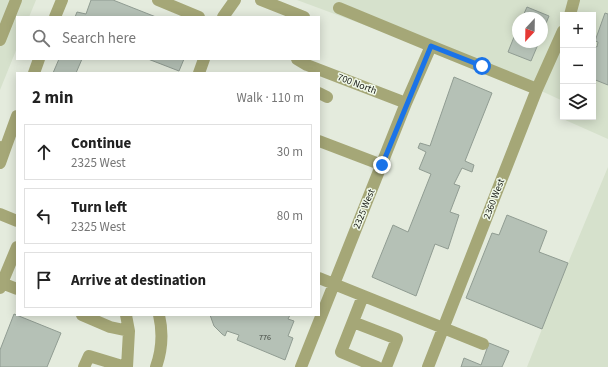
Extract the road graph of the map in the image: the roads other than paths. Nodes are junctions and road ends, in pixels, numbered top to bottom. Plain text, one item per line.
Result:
1 (16, 0) edge
2 (62, 0) edge
3 (158, 0) edge
4 (235, 0) edge
5 (261, 0) edge
6 (574, 0) edge
7 (339, 8) dead end
8 (571, 12) edge
9 (55, 16) edge
10 (197, 16) edge
11 (224, 16) edge
12 (301, 16) edge
13 (560, 38) edge
14 (0, 40) edge
15 (431, 46) junction
16 (39, 60) edge
17 (204, 60) edge
18 (302, 62) edge
19 (34, 72) edge
20 (199, 72) edge
21 (537, 89) junction
22 (406, 103) junction
23 (16, 120) edge
24 (320, 140) edge
25 (2, 148) edge
26 (0, 163) edge
27 (382, 165) junction
28 (0, 214) edge
29 (16, 221) edge
30 (16, 249) edge
31 (320, 278) edge
32 (334, 284) junction
33 (1, 285) edge
34 (16, 289) edge
35 (363, 296) junction
36 (85, 316) edge
37 (126, 316) edge
38 (158, 316) edge
39 (353, 322) junction
40 (444, 328) junction
41 (129, 331) junction
42 (483, 344) dead end
43 (84, 367) edge
44 (124, 367) edge
45 (156, 367) edge
46 (301, 367) edge
47 (377, 367) edge
48 (386, 367) edge
49 (428, 367) edge

1 - 14 street
2 - 9 street
3 - 10 street
4 - 11 street
5 - 12 street
6 - 8 street
7 - 15 street
13 - 21 street, 2360 West
15 - 21 street
15 - 22 street, 2325 West
16 - 19 street
17 - 20 street
18 - 22 street, 700 North
21 - 40 street, 2360 West
22 - 27 street, 2325 West
23 - 25 street
24 - 27 street
25 - 26 street
27 - 32 street, 2325 West
28 - 29 street
30 - 33 street
31 - 32 street
32 - 35 street
32 - 46 street, 2325 West
33 - 34 street
35 - 39 street
35 - 40 street
36 - 41 street
37 - 41 street
38 - 45 street
39 - 47 street
39 - 48 street
40 - 42 street
40 - 49 street, 2360 West
41 - 44 street
43 - 44 street

